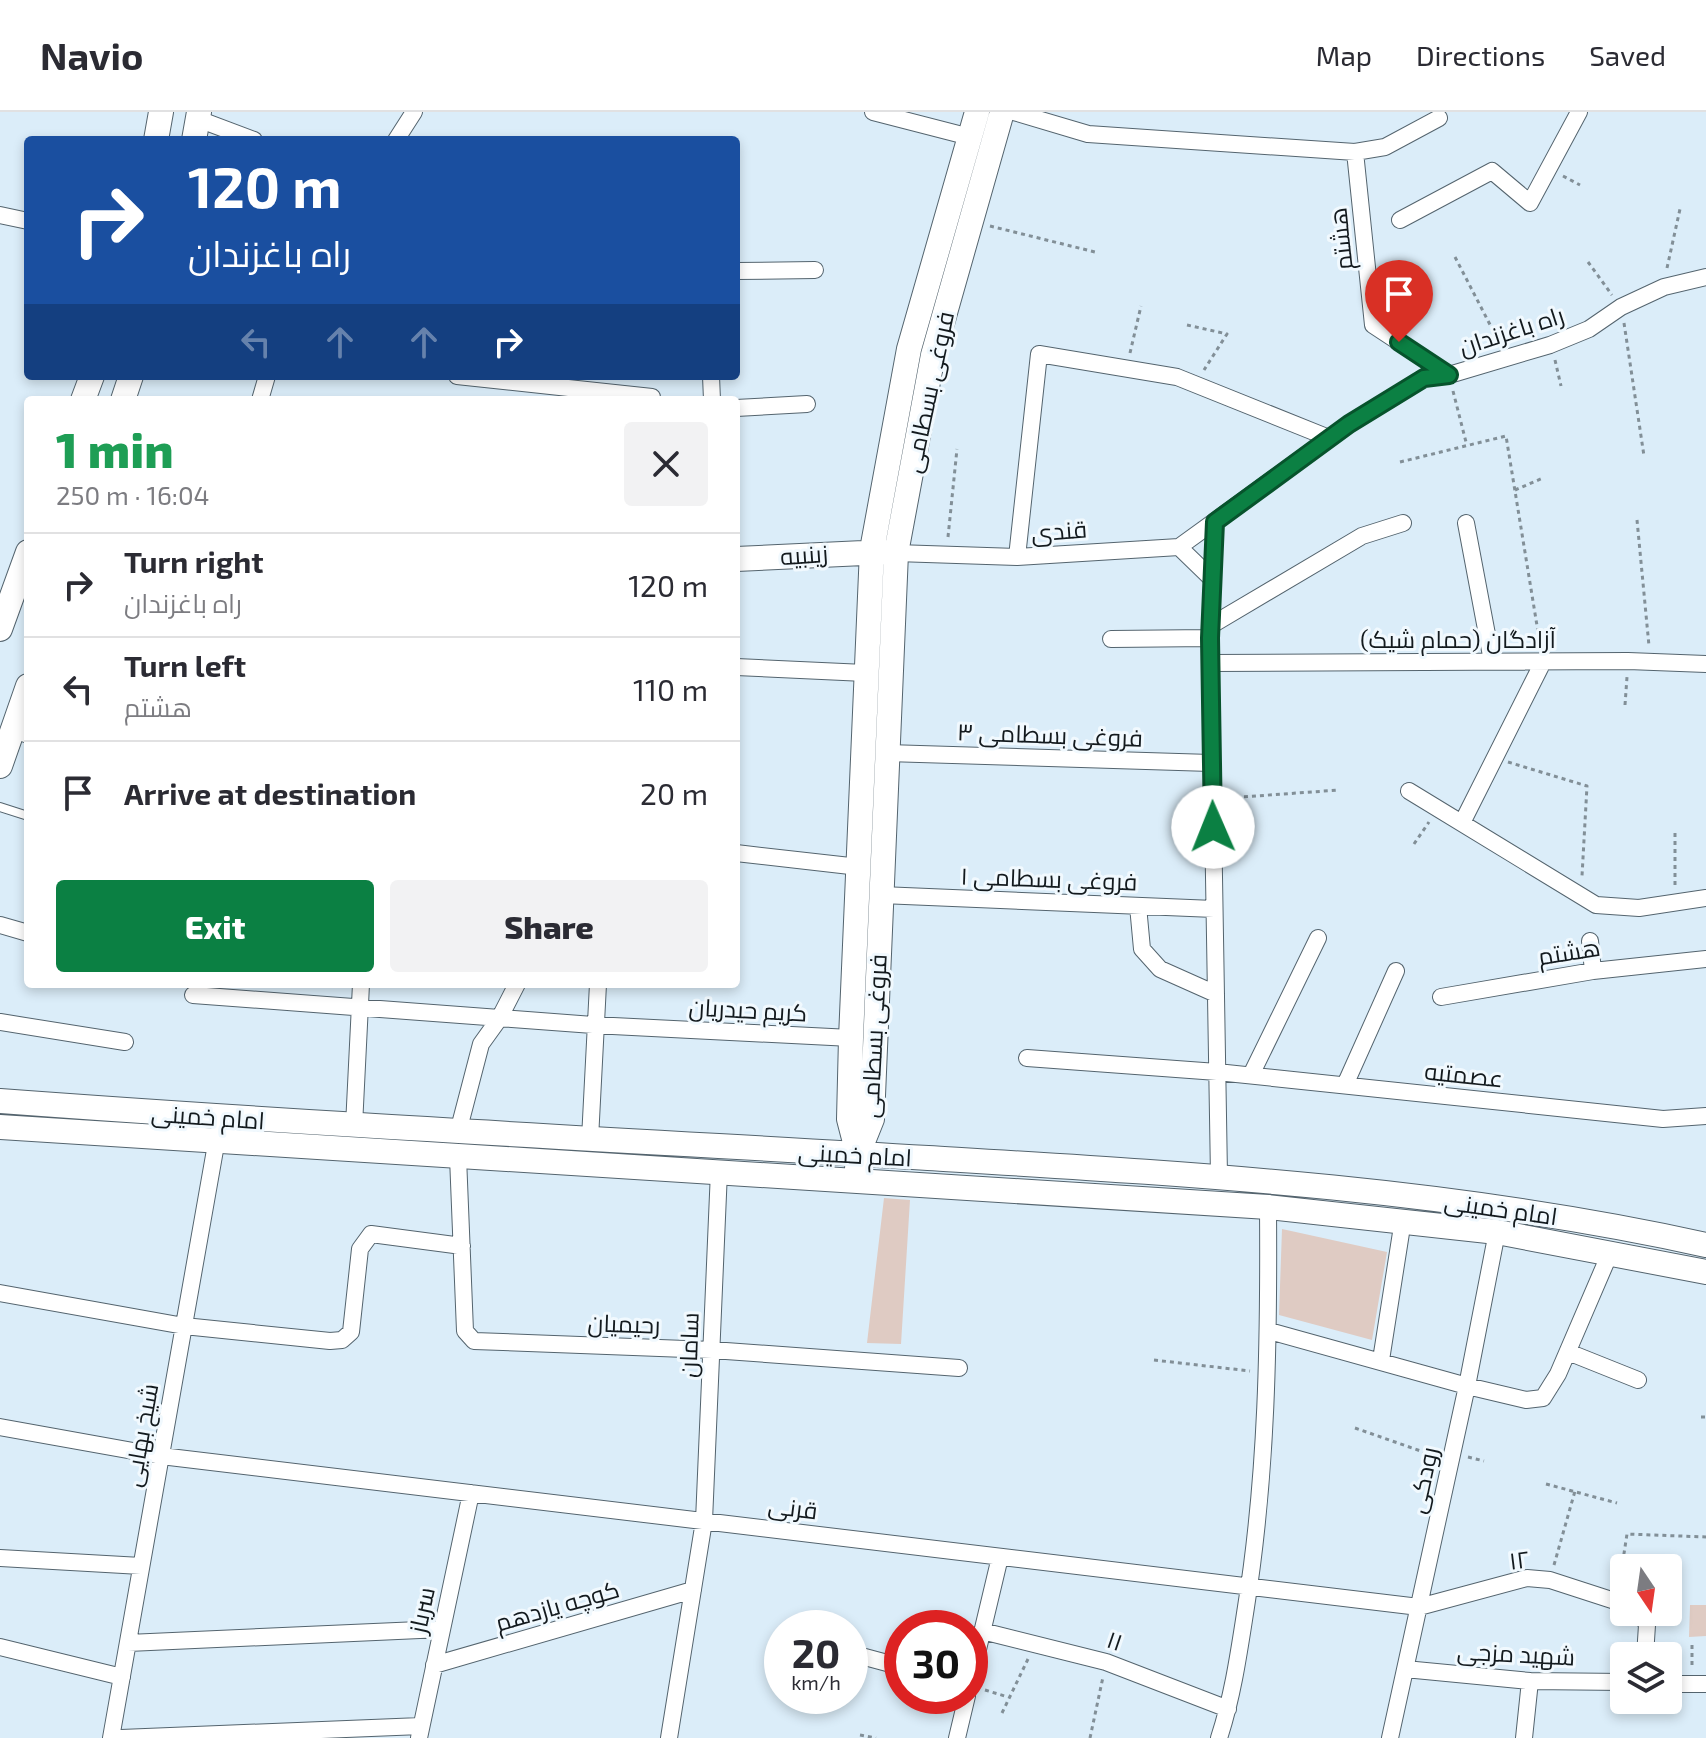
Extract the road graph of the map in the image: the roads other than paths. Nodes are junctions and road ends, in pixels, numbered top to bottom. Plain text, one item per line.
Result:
1 (161, 112) edge
2 (414, 112) edge
3 (873, 112) edge
4 (977, 112) edge
5 (1002, 112) edge
6 (1014, 112) edge
7 (1579, 112) edge
8 (1439, 118) dead end
9 (197, 124) edge
10 (157, 136) edge
11 (240, 136) edge
12 (399, 136) edge
13 (970, 137) junction
14 (1355, 152) junction
15 (0, 215) edge
16 (24, 220) edge
17 (1400, 220) dead end
18 (815, 270) dead end
19 (740, 271) edge
20 (1706, 277) edge
21 (1449, 375) junction
22 (538, 380) edge
23 (645, 396) edge
24 (807, 404) dead end
25 (740, 408) edge
26 (1329, 438) junction
27 (1215, 522) junction
28 (1403, 523) dead end
29 (1466, 523) dead end
30 (1179, 547) junction
31 (884, 551) junction
32 (1017, 557) junction
33 (740, 559) edge
34 (24, 563) edge
35 (1212, 579) junction
36 (14, 592) edge
37 (0, 629) edge
38 (1210, 632) junction
39 (1111, 639) dead end
40 (1492, 661) junction
41 (1543, 662) junction
42 (1211, 663) junction
43 (1706, 664) edge
44 (740, 667) edge
45 (865, 673) junction
46 (24, 709) edge
47 (20, 732) edge
48 (887, 753) junction
49 (1211, 763) junction
50 (0, 766) edge
51 (1409, 791) dead end
52 (0, 807) edge
53 (24, 815) edge
54 (1463, 821) junction
55 (740, 853) edge
56 (859, 867) junction
57 (881, 895) junction
58 (1706, 898) edge
59 (1138, 906) junction
60 (1214, 909) junction
61 (0, 925) edge
62 (24, 932) edge
63 (1318, 938) dead end
64 (1590, 941) dead end
65 (1706, 959) edge
66 (1396, 971) dead end
67 (1593, 971) junction
68 (361, 988) edge
69 (515, 988) edge
70 (598, 988) edge
71 (1216, 994) junction
72 (193, 995) dead end
73 (1441, 997) dead end
74 (359, 1009) junction
75 (499, 1019) junction
76 (0, 1022) edge
77 (593, 1025) junction
78 (851, 1038) junction
79 (125, 1042) dead end
80 (1027, 1058) dead end
81 (1217, 1072) junction
82 (1251, 1075) junction
83 (1345, 1085) junction
84 (0, 1101) edge
85 (1706, 1116) edge
86 (354, 1126) junction
87 (3, 1129) edge
88 (218, 1129) junction
89 (458, 1132) junction
90 (590, 1139) junction
91 (858, 1154) junction
92 (458, 1157) junction
93 (719, 1171) junction
94 (1219, 1176) junction
95 (856, 1180) junction
96 (1268, 1207) junction
97 (1403, 1220) junction
98 (1497, 1232) junction
99 (1706, 1245) edge
100 (462, 1246) junction
101 (1610, 1253) junction
102 (1706, 1272) edge
103 (0, 1293) edge
104 (184, 1326) junction
105 (1269, 1331) junction
106 (712, 1350) junction
107 (1568, 1352) junction
108 (1381, 1360) junction
109 (959, 1368) dead end
110 (1638, 1380) dead end
111 (1467, 1386) junction
112 (0, 1427) edge
113 (161, 1456) junction
114 (471, 1493) junction
115 (704, 1521) junction
116 (1000, 1557) junction
117 (0, 1558) edge
118 (141, 1566) junction
119 (1249, 1586) junction
120 (693, 1590) junction
121 (1610, 1600) edge
122 (1419, 1607) junction
123 (987, 1610) edge
124 (442, 1629) junction
125 (988, 1632) edge
126 (128, 1643) junction
127 (0, 1647) edge
128 (434, 1665) junction
129 (1405, 1669) junction
130 (122, 1677) junction
131 (1530, 1681) junction
132 (1610, 1682) edge
133 (1228, 1709) junction
134 (965, 1714) edge
135 (420, 1732) edge
136 (111, 1738) edge
137 (121, 1738) edge
138 (669, 1738) edge
139 (957, 1738) edge
140 (1219, 1738) edge
141 (1390, 1738) edge
142 (1524, 1738) edge

1 - 10 main road
2 - 12 street
3 - 13 street
4 - 13 main road, فروغی بسطامی
5 - 31 main road, فروغی بسطامی
6 - 14 street
7 - 17 street
8 - 14 street
9 - 11 street
13 - 31 main road, فروغی بسطامی
14 - 21 street, هشتم
15 - 16 street
18 - 19 street
20 - 21 street, راه باغزندان
21 - 26 street, راه باغزندان
22 - 23 street
24 - 25 street
26 - 27 street, راه باغزندان
26 - 32 street
27 - 30 street, راه باغزندان
27 - 35 street
28 - 38 street
29 - 40 street
30 - 32 street, قندی
30 - 35 street
31 - 32 street, قندی
31 - 33 main road, زینبیه
31 - 45 main road, فروغی بسطامی
31 - 48 main road, فروغی بسطامی
34 - 36 main road
35 - 38 street
36 - 37 main road
38 - 39 street
38 - 42 street
40 - 41 street, آزادگان (حمام شیک)
40 - 42 street, آزادگان (حمام شیک)
41 - 43 street, آزادگان (حمام شیک)
41 - 54 street
42 - 49 street
44 - 45 street
45 - 56 main road, فروغی بسطامی
46 - 47 main road
47 - 50 main road
48 - 49 street, فروغی بسطامی ۳
48 - 57 main road, فروغی بسطامی
49 - 60 street
51 - 54 street
52 - 53 lane
54 - 58 street
55 - 56 street
56 - 78 main road, فروغی بسطامی
57 - 59 street, فروغی بسطامی ۱
57 - 91 main road, فروغی بسطامی
59 - 60 street, فروغی بسطامی ۱
59 - 71 street
60 - 71 street
61 - 62 street
63 - 82 street
64 - 67 street
65 - 67 street, هشتم
66 - 83 street
67 - 73 street, هشتم
68 - 74 street
69 - 75 street
70 - 77 street
71 - 81 street
72 - 74 street, کریم حیدریان
74 - 75 street, کریم حیدریان
74 - 86 street
75 - 77 street, کریم حیدریان
75 - 89 street
76 - 79 street
77 - 78 street, کریم حیدریان
77 - 90 street
78 - 91 main road, فروغی بسطامی
80 - 81 street, عصمتیه
81 - 82 street, عصمتیه
81 - 94 street
82 - 83 street, عصمتیه
83 - 85 street, عصمتیه
84 - 88 main road, امام خمینی
86 - 88 main road, امام خمینی
86 - 89 main road, امام خمینی
87 - 88 main road, امام خمینی
88 - 92 main road, امام خمینی
88 - 104 street, شیخ بهایی
89 - 90 main road, امام خمینی
90 - 91 main road, امام خمینی
91 - 94 main road, امام خمینی
91 - 95 main road
92 - 93 main road, امام خمینی
92 - 100 street, رحیمیان
93 - 95 main road, امام خمینی
93 - 106 street, سامان
94 - 99 main road, امام خمینی
95 - 96 main road, امام خمینی
96 - 97 main road, امام خمینی
96 - 105 street
97 - 98 main road, امام خمینی
97 - 108 street
98 - 101 main road, امام خمینی
98 - 111 street, رودکی
100 - 104 street
100 - 106 street, رحیمیان
101 - 102 main road, امام خمینی
101 - 107 street
103 - 104 street
104 - 113 street, شیخ بهایی
105 - 108 street
105 - 119 street
106 - 109 street, رحیمیان
106 - 115 street, سامان
107 - 110 street
107 - 111 street
108 - 111 street
111 - 122 street, رودکی
112 - 113 street, قرنی
113 - 114 street, قرنی
113 - 118 street, شیخ بهایی
114 - 115 street, قرنی
114 - 124 street, سرباز
115 - 116 street, قرنی
115 - 120 street, سامان
116 - 119 street, قرنی
116 - 123 street
117 - 118 street
118 - 126 street, شیخ بهایی
119 - 122 street, قرنی
119 - 133 street
120 - 128 street, کوچه یازدهم
120 - 138 street, سامان
121 - 122 street, ۱۲
122 - 129 street, رودکی
124 - 126 street
124 - 128 street, سرباز
125 - 133 street, ۱۱
126 - 130 street, شیخ بهایی
127 - 130 street
128 - 135 street, سرباز
129 - 131 street, شهید مزجی
129 - 141 street, رودکی
130 - 136 street, شیخ بهایی
131 - 132 street, شهید مزجی
131 - 142 street
133 - 140 street
134 - 139 street
135 - 137 street

